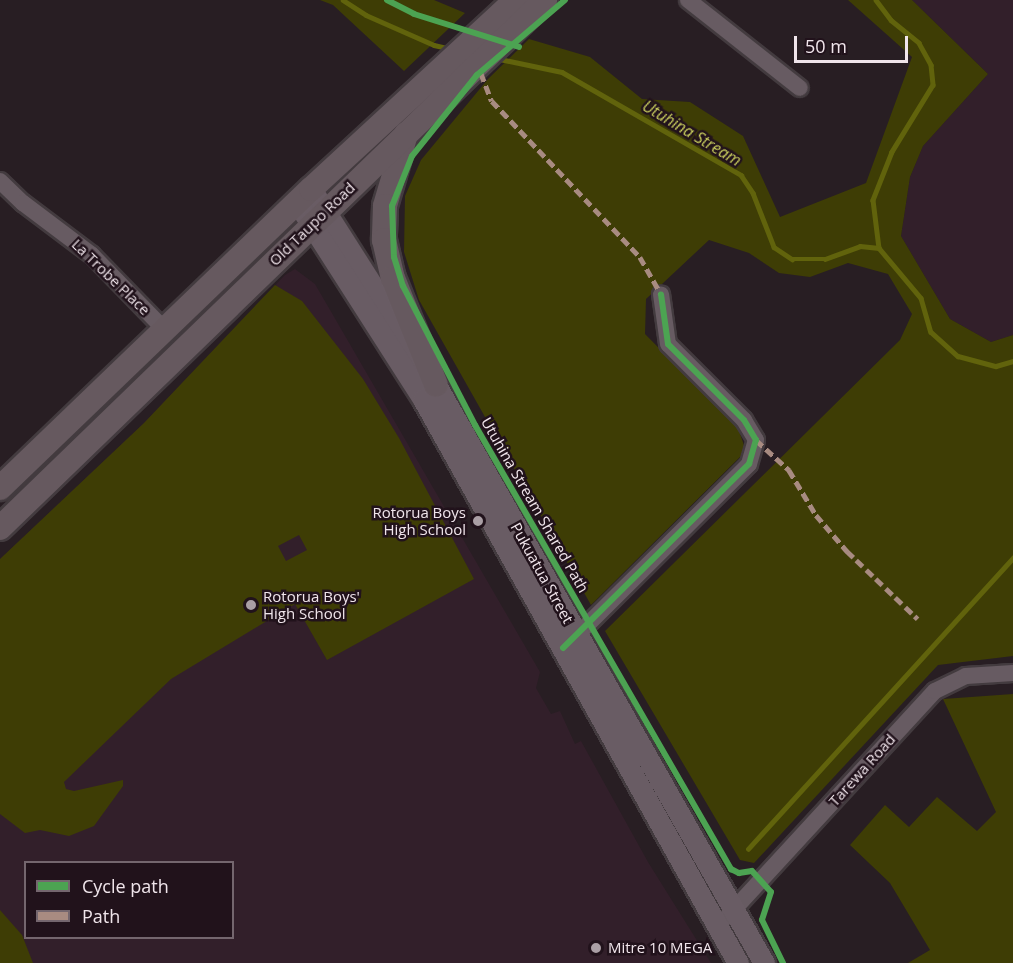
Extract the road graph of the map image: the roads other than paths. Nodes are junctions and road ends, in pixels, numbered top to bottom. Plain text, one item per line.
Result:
1 (516, 0) edge
2 (545, 0) edge
3 (688, 0) edge
4 (496, 31) junction
5 (460, 65) junction
6 (800, 88) dead end
7 (408, 129) junction
8 (0, 181) edge
9 (304, 196) junction
10 (318, 218) junction
11 (661, 294) dead end
12 (165, 330) junction
13 (436, 385) junction
14 (81, 451) junction
15 (0, 488) edge
16 (0, 528) edge
17 (570, 642) junction
18 (1013, 673) edge
19 (734, 910) junction
20 (718, 926) junction
21 (738, 963) edge
22 (764, 963) edge

1 - 4 highway, Old Taupo Road
2 - 4 highway, Old Taupo Road
3 - 6 street
4 - 5 highway, Old Taupo Road
5 - 7 highway, Old Taupo Road
5 - 9 highway, Old Taupo Road
7 - 10 highway, Old Taupo Road
7 - 13 highway
8 - 12 street, La Trobe Place
9 - 10 main road, Pukuatua Street
9 - 12 highway, Old Taupo Road
10 - 13 main road, Pukuatua Street
10 - 14 highway, Old Taupo Road
10 - 17 main road, Pukuatua Street
11 - 17 street
12 - 14 highway, Old Taupo Road
12 - 15 highway, Old Taupo Road
13 - 17 main road, Pukuatua Street
14 - 16 highway, Old Taupo Road
17 - 19 main road, Pukuatua Street
17 - 20 main road, Pukuatua Street
18 - 19 street, Tarewa Road
19 - 20 street, Tarewa Road
19 - 22 main road, Pukuatua Street
20 - 21 main road, Pukuatua Street

